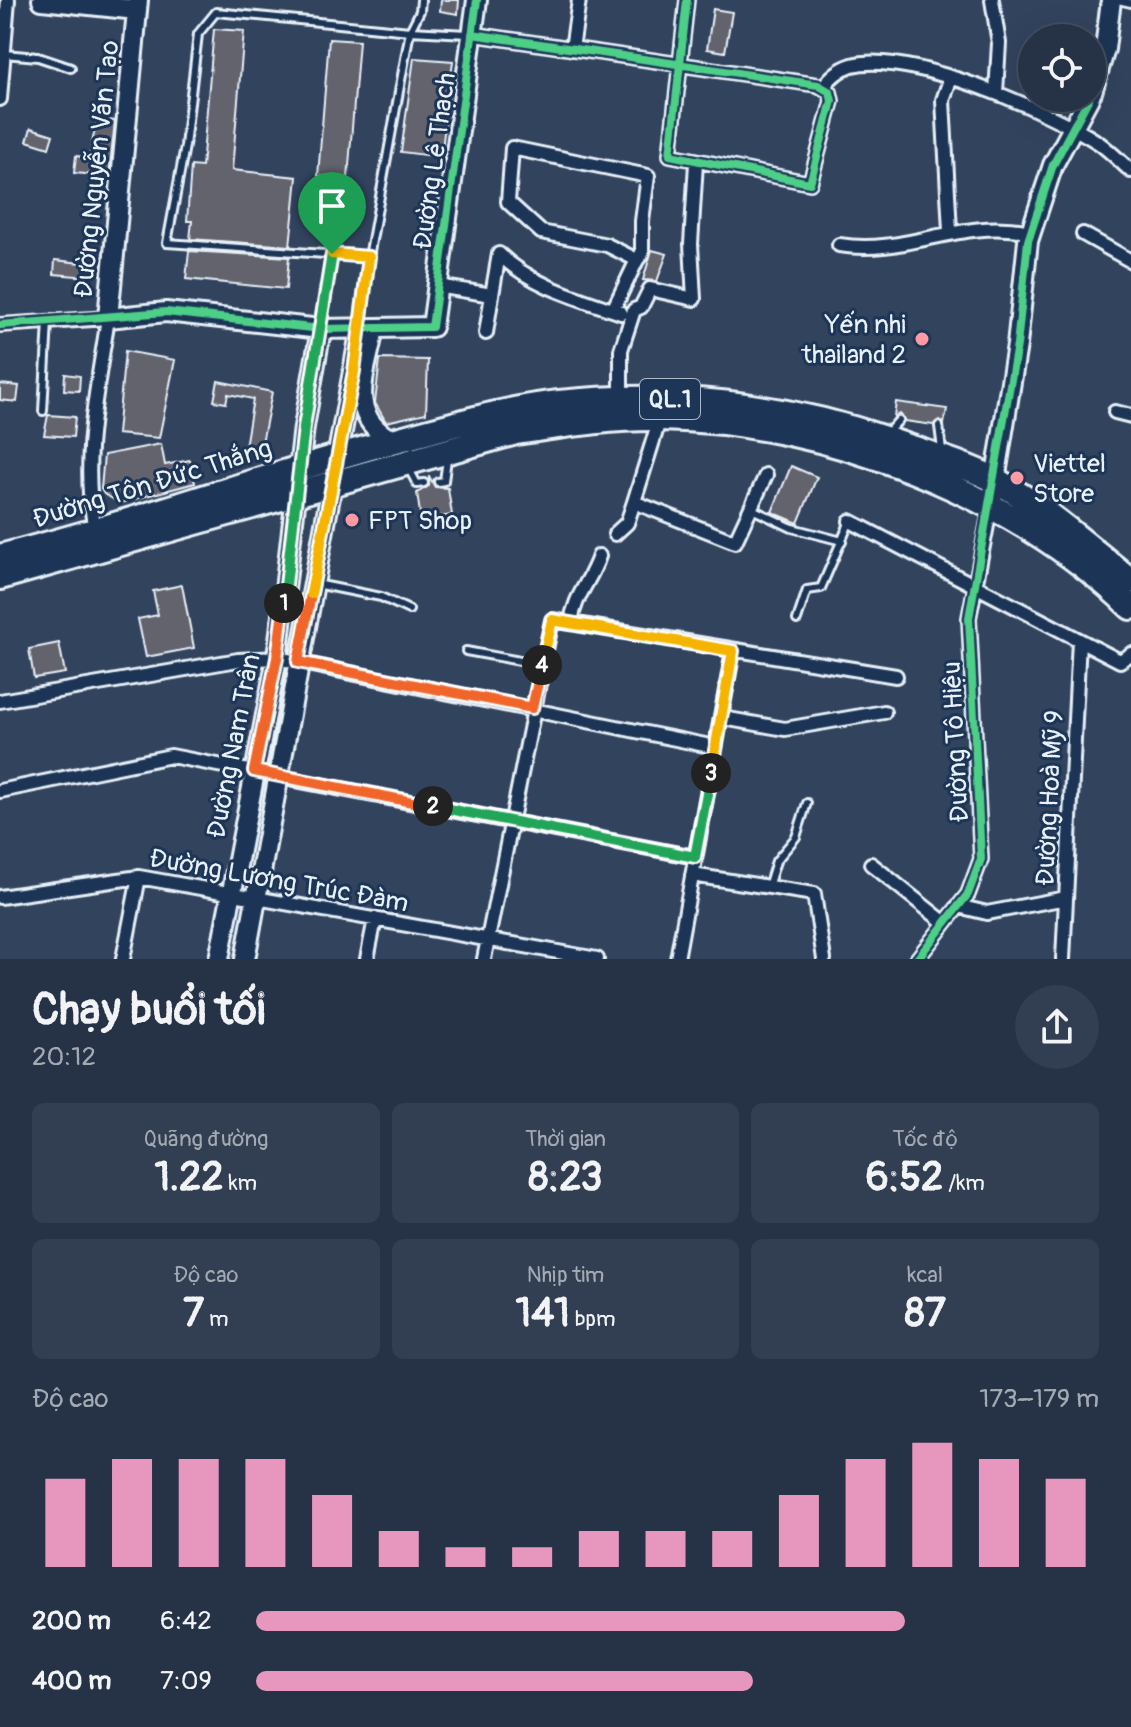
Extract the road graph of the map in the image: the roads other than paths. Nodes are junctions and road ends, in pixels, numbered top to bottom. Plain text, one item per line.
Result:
1 (8, 0) edge
2 (42, 0) edge
3 (217, 0) edge
4 (421, 0) edge
5 (477, 0) edge
6 (579, 0) edge
7 (687, 0) edge
8 (992, 0) edge
9 (1111, 0) edge
10 (1118, 0) edge
11 (1131, 3) edge
12 (138, 5) edge
13 (216, 12) junction
14 (410, 31) junction
15 (472, 34) junction
16 (1106, 34) edge
17 (572, 49) junction
18 (4, 54) junction
19 (678, 64) junction
20 (71, 68) dead end
21 (951, 77) junction
22 (820, 86) junction
23 (0, 91) edge
24 (996, 93) junction
25 (1082, 112) edge
26 (1072, 131) junction
27 (696, 163) junction
28 (1131, 171) edge
29 (950, 231) junction
30 (1031, 232) junction
31 (1083, 234) dead end
32 (839, 245) dead end
33 (332, 254) junction
34 (369, 257) junction
35 (637, 260) junction
36 (1131, 261) edge
37 (437, 286) junction
38 (492, 295) junction
39 (613, 310) junction
40 (631, 317) junction
41 (108, 318) junction
42 (48, 322) junction
43 (0, 325) edge
44 (368, 328) junction
45 (321, 329) junction
46 (486, 333) dead end
47 (621, 399) junction
48 (43, 411) dead end
49 (1115, 412) dead end
50 (1131, 416) edge
51 (660, 418) junction
52 (939, 426) dead end
53 (815, 430) junction
54 (393, 441) junction
55 (448, 450) junction
56 (339, 456) junction
57 (943, 460) junction
58 (406, 462) junction
59 (299, 468) junction
60 (766, 475) dead end
61 (334, 482) junction
62 (438, 482) dead end
63 (424, 483) dead end
64 (993, 493) junction
65 (296, 494) junction
66 (634, 502) junction
67 (752, 509) junction
68 (850, 521) joint
69 (96, 532) junction
70 (615, 534) dead end
71 (842, 541) junction
72 (599, 556) dead end
73 (0, 557) edge
74 (0, 577) edge
75 (1131, 581) edge
76 (313, 584) junction
77 (975, 586) junction
78 (1131, 607) edge
79 (409, 610) dead end
80 (797, 620) dead end
81 (571, 623) junction
82 (1079, 640) junction
83 (466, 651) dead end
84 (733, 651) junction
85 (1131, 654) edge
86 (277, 658) junction
87 (298, 662) junction
88 (542, 665) junction
89 (896, 676) dead end
90 (0, 701) edge
91 (532, 708) junction
92 (884, 712) dead end
93 (723, 718) junction
94 (715, 747) junction
95 (254, 771) junction
96 (277, 776) junction
97 (0, 791) edge
98 (807, 803) dead end
99 (509, 821) junction
100 (695, 857) junction
101 (871, 864) dead end
102 (692, 875) junction
103 (139, 877) junction
104 (768, 887) junction
105 (232, 891) junction
106 (255, 896) junction
107 (0, 897) edge
108 (1066, 898) junction
109 (958, 906) junction
110 (375, 919) junction
111 (945, 923) junction
112 (487, 939) junction
113 (576, 957) edge
114 (123, 959) edge
115 (219, 959) edge
116 (245, 959) edge
117 (367, 959) edge
118 (484, 959) edge
119 (597, 959) edge
120 (677, 959) edge
121 (824, 959) edge
122 (917, 959) edge
123 (1063, 959) edge

1 - 18 street
2 - 12 street
3 - 13 lane
4 - 14 lane
5 - 15 street, Đường Lê Thạch
6 - 17 street
7 - 19 street
8 - 24 street
9 - 16 street
10 - 11 lane
12 - 41 street, Đường Nguyễn Văn Tạo
13 - 14 lane
13 - 33 lane
14 - 15 lane
14 - 34 lane
15 - 17 street
15 - 37 street, Đường Lê Thạch
17 - 19 street
18 - 20 lane
18 - 23 street
19 - 22 street
19 - 27 street
21 - 22 street
21 - 24 street
21 - 29 street
22 - 27 street
24 - 26 street
25 - 26 street
26 - 28 street
26 - 30 street
27 - 40 street
29 - 30 street
29 - 32 street
30 - 64 street
31 - 36 street
33 - 34 lane
33 - 45 lane
34 - 44 lane
35 - 35 street
35 - 39 street
37 - 38 street
37 - 44 street, Đường Lê Thạch
38 - 39 street
38 - 46 street
39 - 40 street
40 - 47 street
41 - 42 street
41 - 45 street
41 - 69 street, Đường Nguyễn Văn Tạo
42 - 43 street
42 - 48 lane
44 - 45 street
44 - 54 street
44 - 56 street
45 - 59 street
47 - 53 highway, Đường Tôn Đức Thắng / QL.1
47 - 54 highway, Đường Tôn Đức Thắng / QL.1
49 - 50 street
51 - 53 highway, Đường Tôn Đức Thắng / QL.1
51 - 55 highway, Đường Tôn Đức Thắng / QL.1
51 - 66 street
52 - 57 lane
53 - 57 highway, Đường Tôn Đức Thắng / QL.1
53 - 64 highway, Đường Tôn Đức Thắng / QL.1
54 - 56 highway, Đường Tôn Đức Thắng / QL.1
55 - 58 highway, Đường Tôn Đức Thắng / QL.1
55 - 62 lane
56 - 59 highway, Đường Tôn Đức Thắng / QL.1
56 - 61 street, Đường Nam Trân
57 - 64 highway, Đường Tôn Đức Thắng / QL.1
58 - 61 highway, Đường Tôn Đức Thắng / QL.1
58 - 63 lane
59 - 65 street, Đường Nam Trân
59 - 69 highway, Đường Tôn Đức Thắng / QL.1
60 - 67 street
61 - 65 highway, Đường Tôn Đức Thắng / QL.1
61 - 76 street, Đường Nam Trân
64 - 75 highway, Đường Tôn Đức Thắng / QL.1
64 - 77 street, Đường Tô Hiệu
64 - 78 highway, Đường Tôn Đức Thắng / QL.1
65 - 74 highway, Đường Tôn Đức Thắng / QL.1
65 - 86 street, Đường Nam Trân
66 - 67 street
66 - 70 street
67 - 71 lane
68 - 71 lane
68 - 77 street
69 - 73 highway, Đường Tôn Đức Thắng / QL.1
71 - 80 lane
72 - 81 street
76 - 79 lane
76 - 87 street, Đường Nam Trân
77 - 82 street
77 - 109 street, Đường Tô Hiệu
81 - 84 street
81 - 88 street
82 - 85 street
82 - 108 street, Đường Hoà Mỹ 9
83 - 88 lane
84 - 89 street
84 - 93 street
86 - 87 street
86 - 90 street
86 - 95 street, Đường Nam Trân
87 - 91 street
87 - 96 street, Đường Nam Trân
88 - 91 street
91 - 94 street
91 - 99 street
92 - 93 street
93 - 94 street
94 - 100 street
95 - 96 street
95 - 97 street
95 - 105 street, Đường Nam Trân
96 - 99 street
96 - 106 street, Đường Nam Trân
98 - 104 lane
99 - 100 street
99 - 112 street
100 - 102 street
101 - 111 street
102 - 104 street
102 - 120 street
103 - 105 street, Đường Lương Trúc Đàm
103 - 107 street, Đường Lương Trúc Đàm
103 - 114 street
104 - 121 street
105 - 106 street, Đường Lương Trúc Đàm
105 - 115 street, Đường Nam Trân
106 - 110 street, Đường Lương Trúc Đàm
106 - 116 street, Đường Nam Trân
108 - 109 street
108 - 123 street, Đường Hoà Mỹ 9
109 - 111 street, Đường Tô Hiệu
110 - 112 street, Đường Lương Trúc Đàm
110 - 117 street
111 - 122 street, Đường Tô Hiệu
112 - 113 street, Đường Lương Trúc Đàm
112 - 118 street
113 - 119 street, Đường Lương Trúc Đàm

